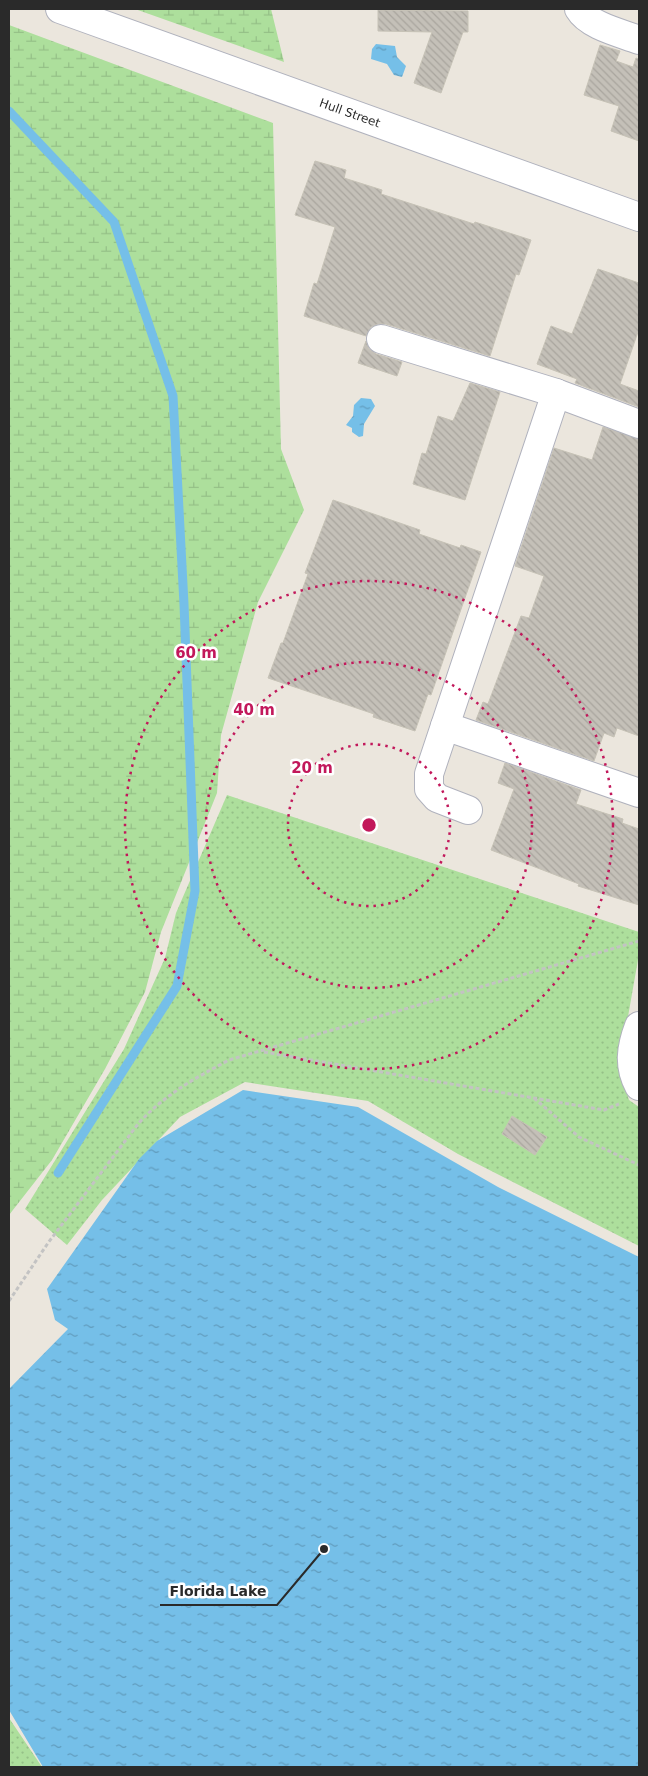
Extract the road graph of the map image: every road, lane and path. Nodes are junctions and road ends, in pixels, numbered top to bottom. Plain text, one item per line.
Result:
1 (60, 9) edge
2 (578, 9) edge
3 (639, 40) edge
4 (639, 217) edge
5 (381, 338) dead end
6 (556, 394) junction
7 (639, 424) edge
8 (445, 726) junction
9 (639, 793) edge
10 (468, 810) dead end
11 (639, 941) edge
12 (639, 1026) edge
13 (260, 1052) junction
14 (630, 1095) edge
15 (533, 1098) junction
16 (639, 1165) edge
17 (9, 1300) edge

1 - 4 street, Hull Street
2 - 3 street
5 - 6 street
6 - 7 street
6 - 8 street
8 - 9 street
8 - 10 street
11 - 13 path
12 - 14 street
13 - 15 path
13 - 17 path
14 - 15 path
15 - 16 path

